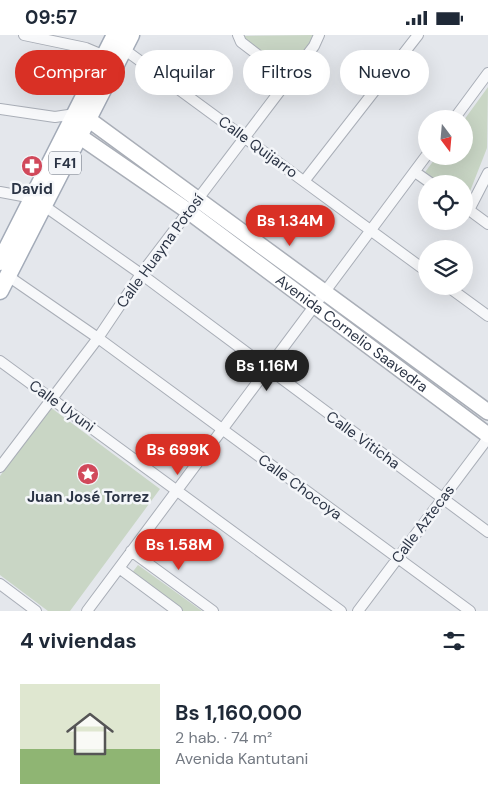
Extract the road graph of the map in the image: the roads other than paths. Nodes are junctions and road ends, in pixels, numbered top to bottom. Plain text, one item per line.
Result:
1 (24, 35) edge
2 (238, 35) edge
3 (319, 35) edge
4 (418, 35) edge
5 (120, 40) edge
6 (91, 50) edge
7 (111, 50) edge
8 (252, 50) edge
9 (311, 50) edge
10 (488, 73) edge
11 (89, 95) edge
12 (276, 95) edge
13 (0, 109) edge
14 (461, 110) edge
15 (55, 117) junction
16 (77, 124) junction
17 (245, 138) junction
18 (419, 165) edge
19 (414, 172) junction
20 (488, 173) edge
21 (418, 175) edge
22 (305, 180) junction
23 (0, 192) edge
24 (473, 197) edge
25 (198, 198) junction
26 (38, 203) junction
27 (188, 211) junction
28 (473, 213) edge
29 (488, 224) edge
30 (371, 231) junction
31 (418, 265) edge
32 (4, 269) edge
33 (141, 274) junction
34 (0, 291) edge
35 (326, 293) junction
36 (459, 295) edge
37 (317, 306) junction
38 (488, 316) edge
39 (98, 338) junction
40 (0, 361) edge
41 (268, 370) junction
42 (52, 399) junction
43 (488, 413) edge
44 (222, 429) junction
45 (488, 437) edge
46 (0, 467) edge
47 (177, 490) junction
48 (442, 498) junction
49 (488, 533) edge
50 (131, 551) junction
51 (398, 559) junction
52 (118, 568) junction
53 (0, 584) edge
54 (36, 611) edge
55 (87, 611) edge
56 (177, 611) edge
57 (213, 611) edge
58 (342, 611) edge
59 (358, 611) edge
60 (470, 611) edge

1 - 6 street
2 - 8 street
3 - 9 street, Calle Huayna Potosí
4 - 22 street
5 - 7 main road, F41
5 - 16 main road, F41
5 - 17 street, Calle Quijarro
10 - 14 street
11 - 16 main road, F41
12 - 17 street, Calle Huayna Potosí
13 - 15 street
15 - 16 street
15 - 16 street
16 - 25 street, Avenida Cornelio Saavedra
16 - 26 main road, F41
16 - 27 street, Avenida Cornelio Saavedra
17 - 22 street, Calle Quijarro
17 - 25 street, Calle Huayna Potosí
18 - 19 street
19 - 21 street
19 - 30 street
20 - 24 street
22 - 30 street, Calle Quijarro
23 - 26 street
25 - 27 street, Calle Huayna Potosí
25 - 35 street, Avenida Cornelio Saavedra
26 - 32 main road, F41
26 - 33 street, Calle Viticha
27 - 33 street, Calle Huayna Potosí
27 - 37 street, Avenida Cornelio Saavedra
28 - 29 street
30 - 31 street, Calle Quijarro
30 - 35 street
32 - 34 main road, F41
32 - 39 street, Calle Chocoya
33 - 39 street, Calle Huayna Potosí
33 - 41 street, Calle Viticha
35 - 37 street
35 - 43 street, Avenida Cornelio Saavedra
36 - 38 street
37 - 41 street
37 - 45 street, Avenida Cornelio Saavedra
39 - 42 street, Calle Huayna Potosí
39 - 44 street, Calle Chocoya
40 - 42 street, Calle Uyuni
41 - 44 street
41 - 48 street, Calle Viticha
42 - 46 street, Calle Huayna Potosí
42 - 47 street, Calle Uyuni
44 - 47 street
44 - 51 street, Calle Chocoya
45 - 48 street, Calle Aztecas
47 - 50 street
47 - 58 street, Calle Uyuni
48 - 49 street, Calle Viticha
48 - 51 street, Calle Aztecas
50 - 52 street
50 - 57 street
51 - 59 street, Calle Aztecas
51 - 60 street, Calle Chocoya
52 - 55 street
52 - 56 street
53 - 54 street

